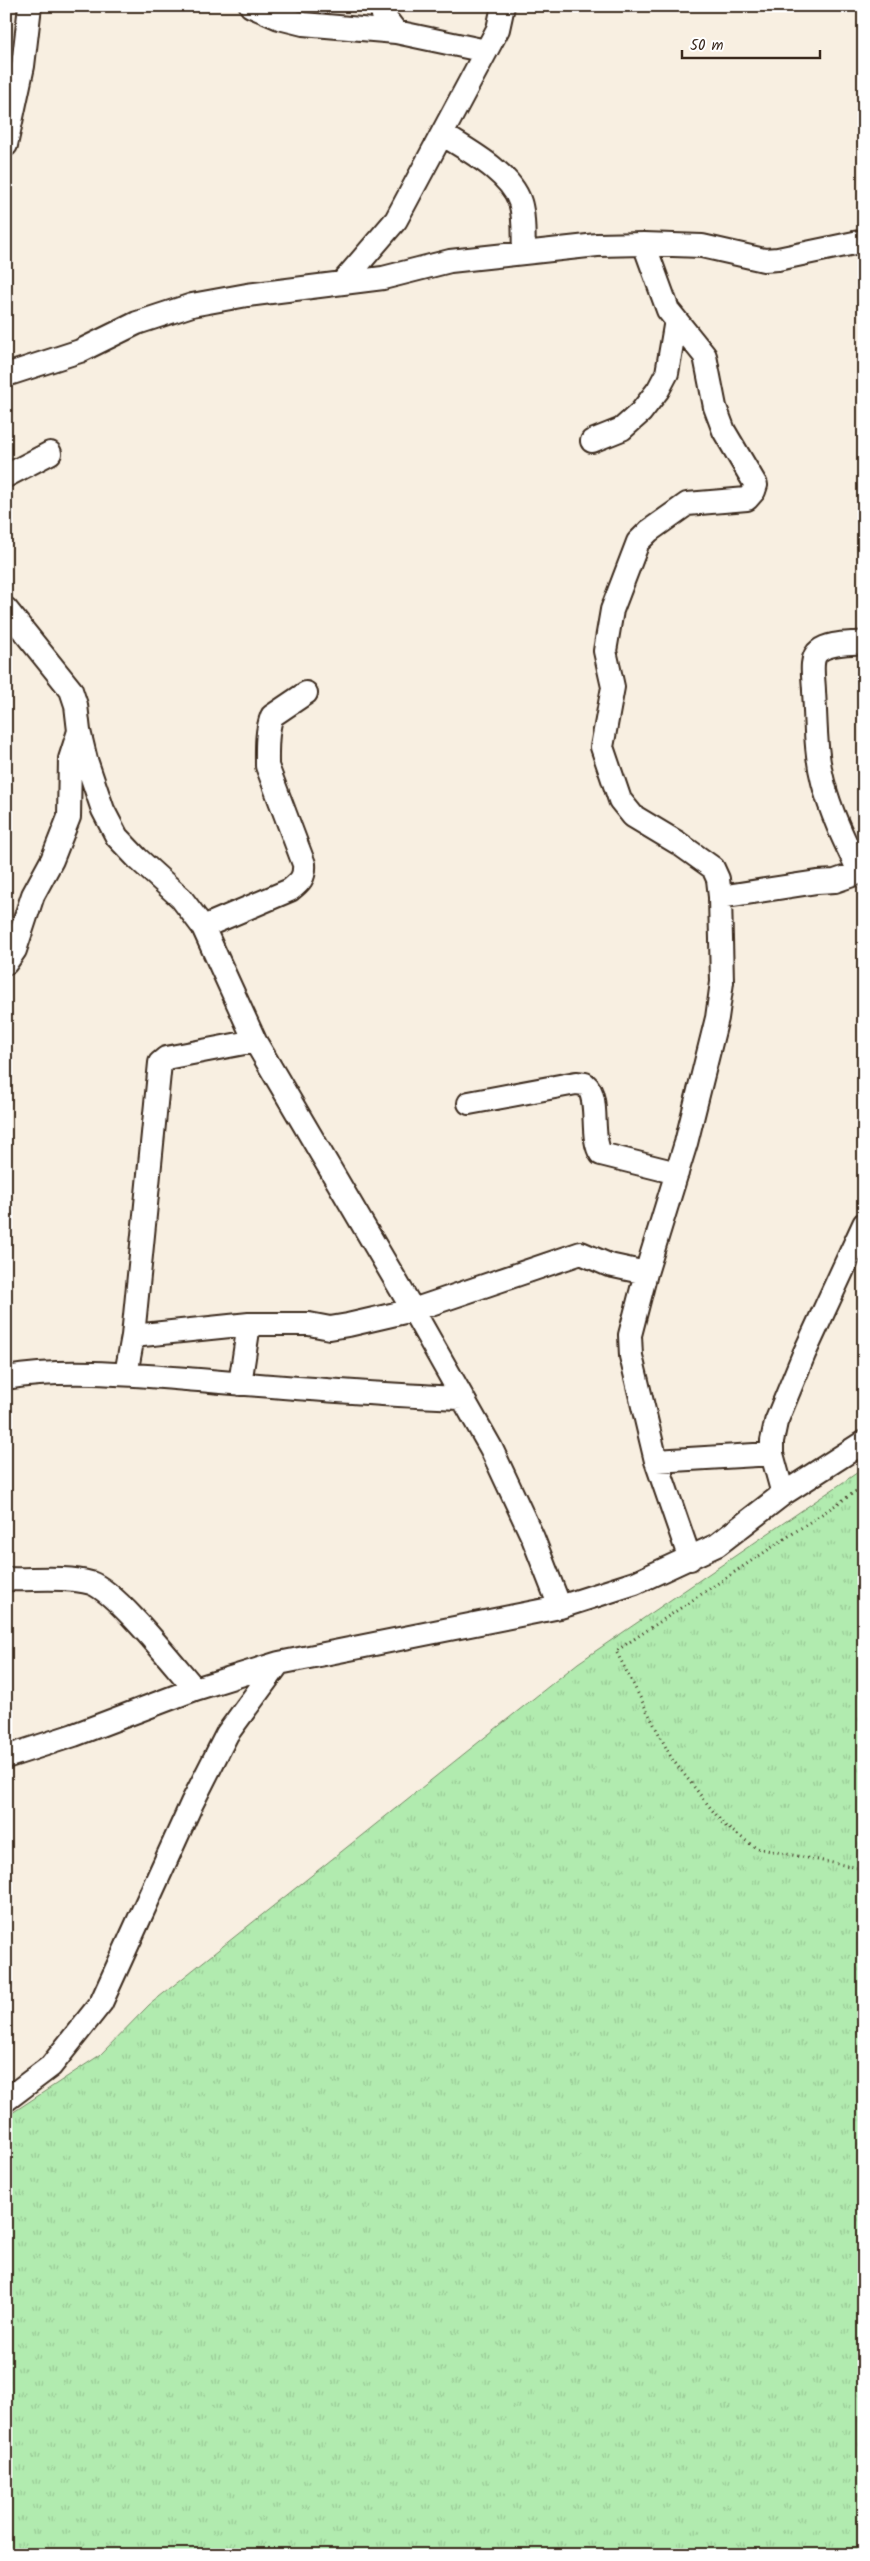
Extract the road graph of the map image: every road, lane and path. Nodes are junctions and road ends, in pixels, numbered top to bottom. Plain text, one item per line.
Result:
1 (30, 6) edge
2 (251, 6) edge
3 (381, 6) edge
4 (503, 6) edge
5 (396, 32) junction
6 (486, 51) junction
7 (442, 134) junction
8 (6, 145) edge
9 (864, 241) edge
10 (644, 244) junction
11 (524, 252) junction
12 (342, 282) junction
13 (676, 320) junction
14 (6, 375) edge
15 (592, 441) dead end
16 (50, 453) dead end
17 (6, 476) edge
18 (6, 609) edge
19 (864, 642) edge
20 (306, 693) dead end
21 (79, 732) junction
22 (862, 872) edge
23 (720, 897) junction
24 (203, 927) junction
25 (6, 963) edge
26 (254, 1041) junction
27 (469, 1103) dead end
28 (677, 1173) junction
29 (864, 1224) edge
30 (646, 1273) junction
31 (413, 1310) junction
32 (249, 1324) junction
33 (133, 1336) junction
34 (126, 1374) junction
35 (6, 1378) edge
36 (240, 1384) junction
37 (463, 1398) junction
38 (864, 1442) edge
39 (772, 1454) junction
40 (656, 1461) junction
41 (864, 1486) edge
42 (783, 1494) junction
43 (690, 1559) junction
44 (6, 1580) edge
45 (560, 1607) junction
46 (279, 1663) junction
47 (195, 1689) junction
48 (6, 1758) edge
49 (864, 1869) edge
50 (6, 2100) edge

1 - 8 street
2 - 5 street
3 - 5 street
4 - 6 street
5 - 6 street
6 - 7 street
7 - 11 street
7 - 12 street
9 - 10 street
10 - 11 street
10 - 13 street
11 - 12 street
12 - 14 street
13 - 15 street
13 - 23 street
16 - 17 street
18 - 21 street
19 - 22 street
20 - 24 street
21 - 24 street
21 - 25 street
22 - 23 street
23 - 28 street
24 - 26 street
26 - 31 street
26 - 33 street
27 - 28 street
28 - 30 street
29 - 39 street
30 - 31 street
30 - 40 street
31 - 32 street
31 - 37 street
32 - 33 street
32 - 36 street
33 - 34 street
34 - 35 street
34 - 36 street
36 - 37 street
37 - 45 street
38 - 42 street
39 - 40 street
39 - 42 street
40 - 43 street
41 - 49 path
42 - 43 street
43 - 45 street
44 - 47 street
45 - 46 street
46 - 47 street
46 - 50 street
47 - 48 street

